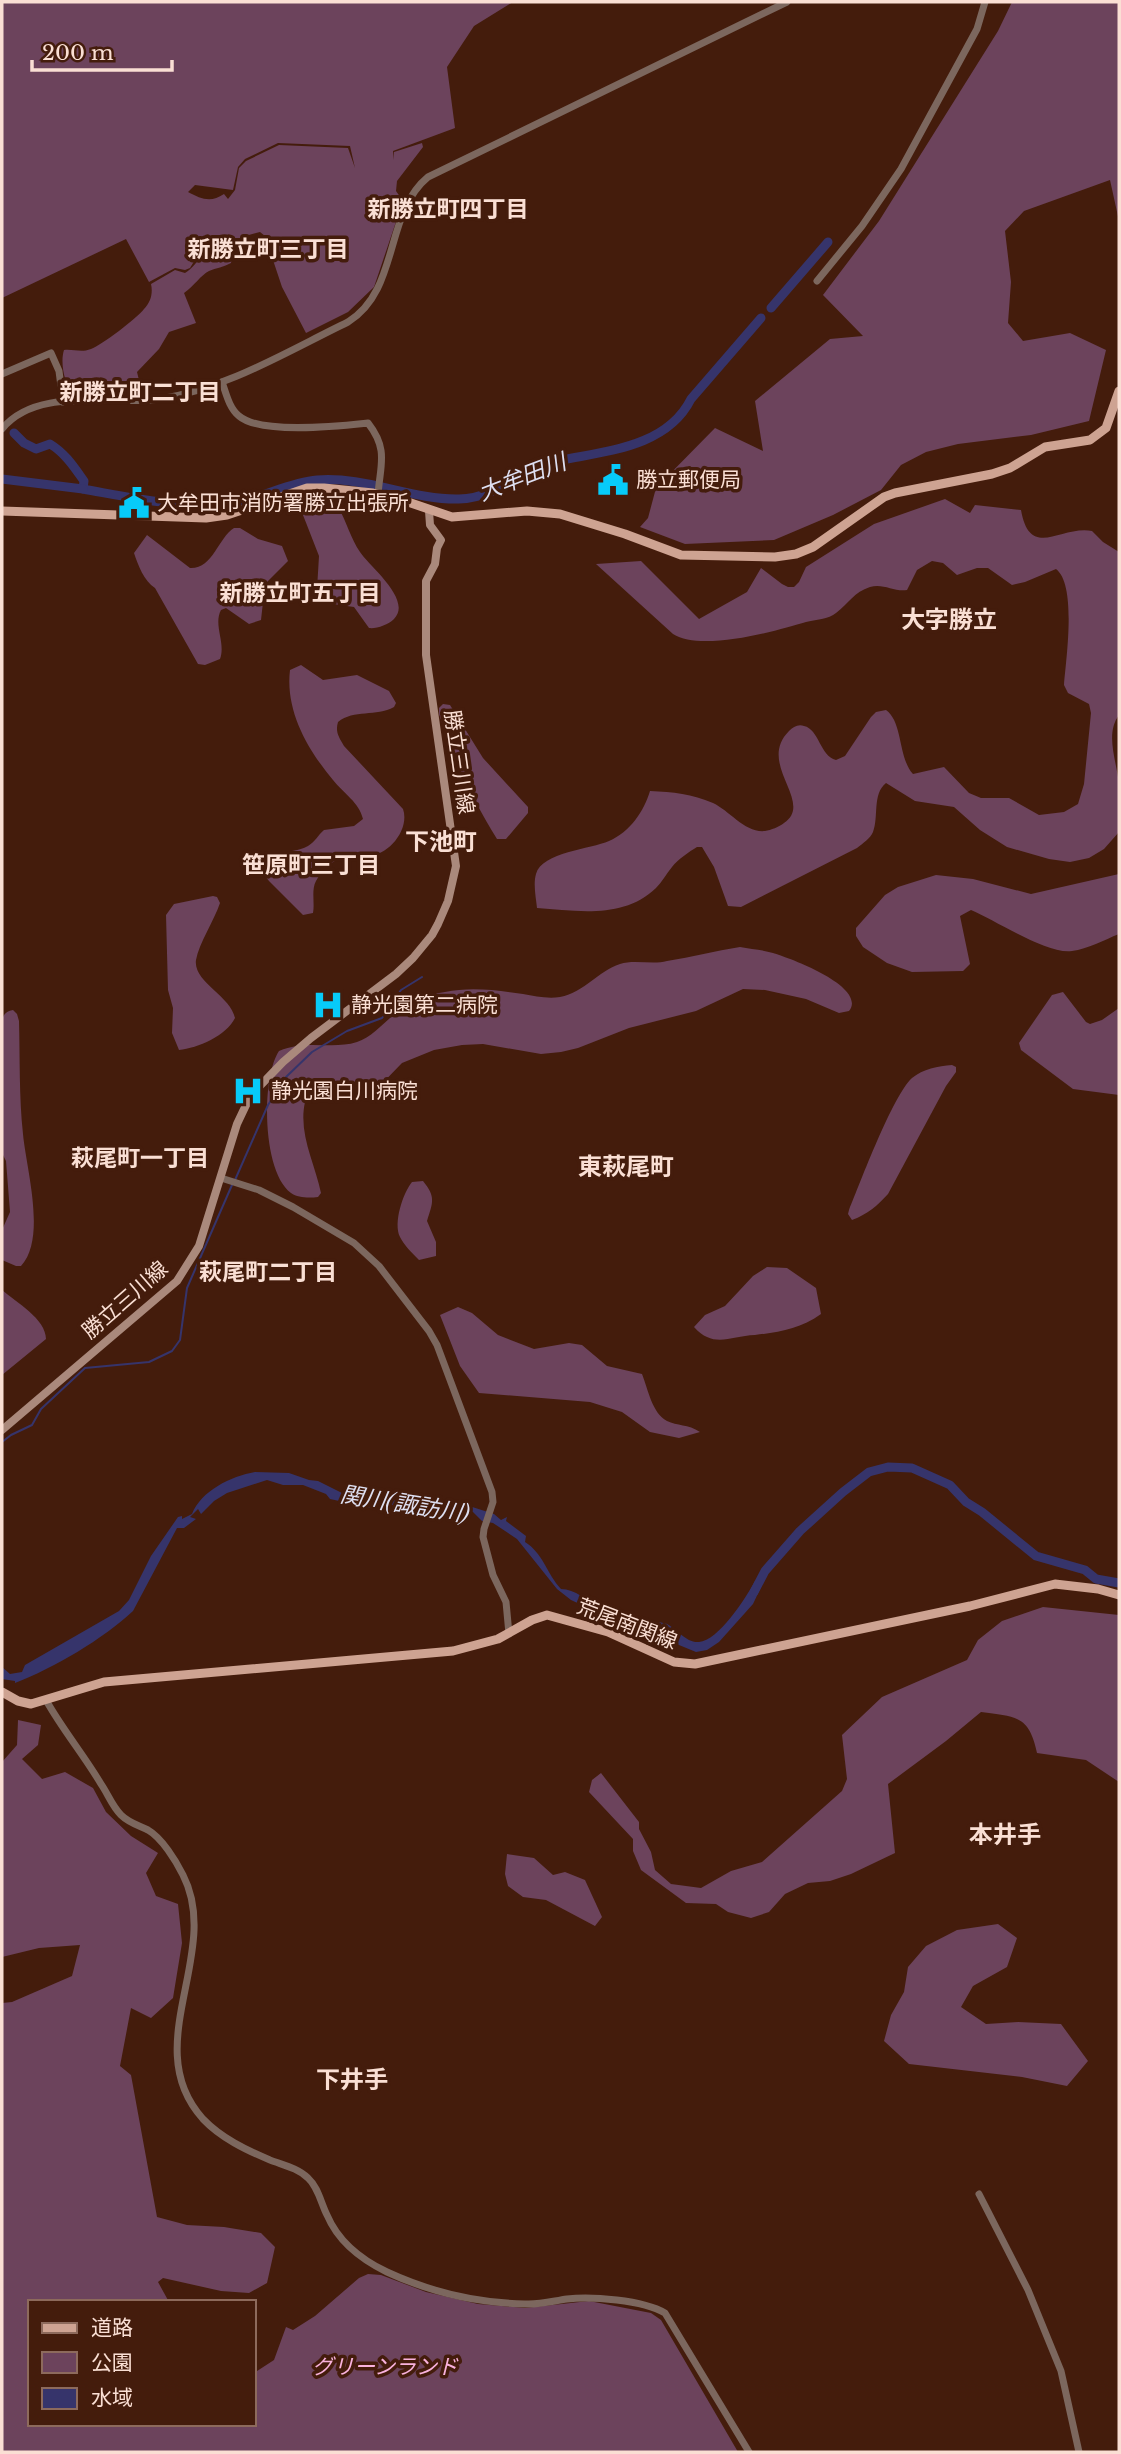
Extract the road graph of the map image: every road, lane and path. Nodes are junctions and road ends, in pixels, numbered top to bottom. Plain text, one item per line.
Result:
1 (787, 2) edge
2 (985, 2) edge
3 (817, 281) dead end
4 (2, 374) edge
5 (222, 382) junction
6 (1119, 391) edge
7 (63, 402) junction
8 (2, 429) edge
9 (379, 489) junction
10 (2, 511) edge
11 (429, 511) junction
12 (221, 1178) junction
13 (2, 1430) edge
14 (1119, 1595) edge
15 (509, 1633) junction
16 (2, 1692) edge
17 (46, 1700) junction
18 (979, 2194) dead end
19 (749, 2452) edge
20 (1079, 2452) edge

1 - 5 street
2 - 3 street
4 - 7 street
5 - 7 street
5 - 9 street
6 - 11 main road
7 - 8 street
9 - 10 main road
9 - 11 main road
11 - 12 main road, 勝立三川線
12 - 13 main road, 勝立三川線
12 - 15 street
14 - 15 main road, 荒尾南関線
15 - 17 main road, 荒尾南関線
16 - 17 main road, 荒尾南関線
17 - 19 street
18 - 20 street

